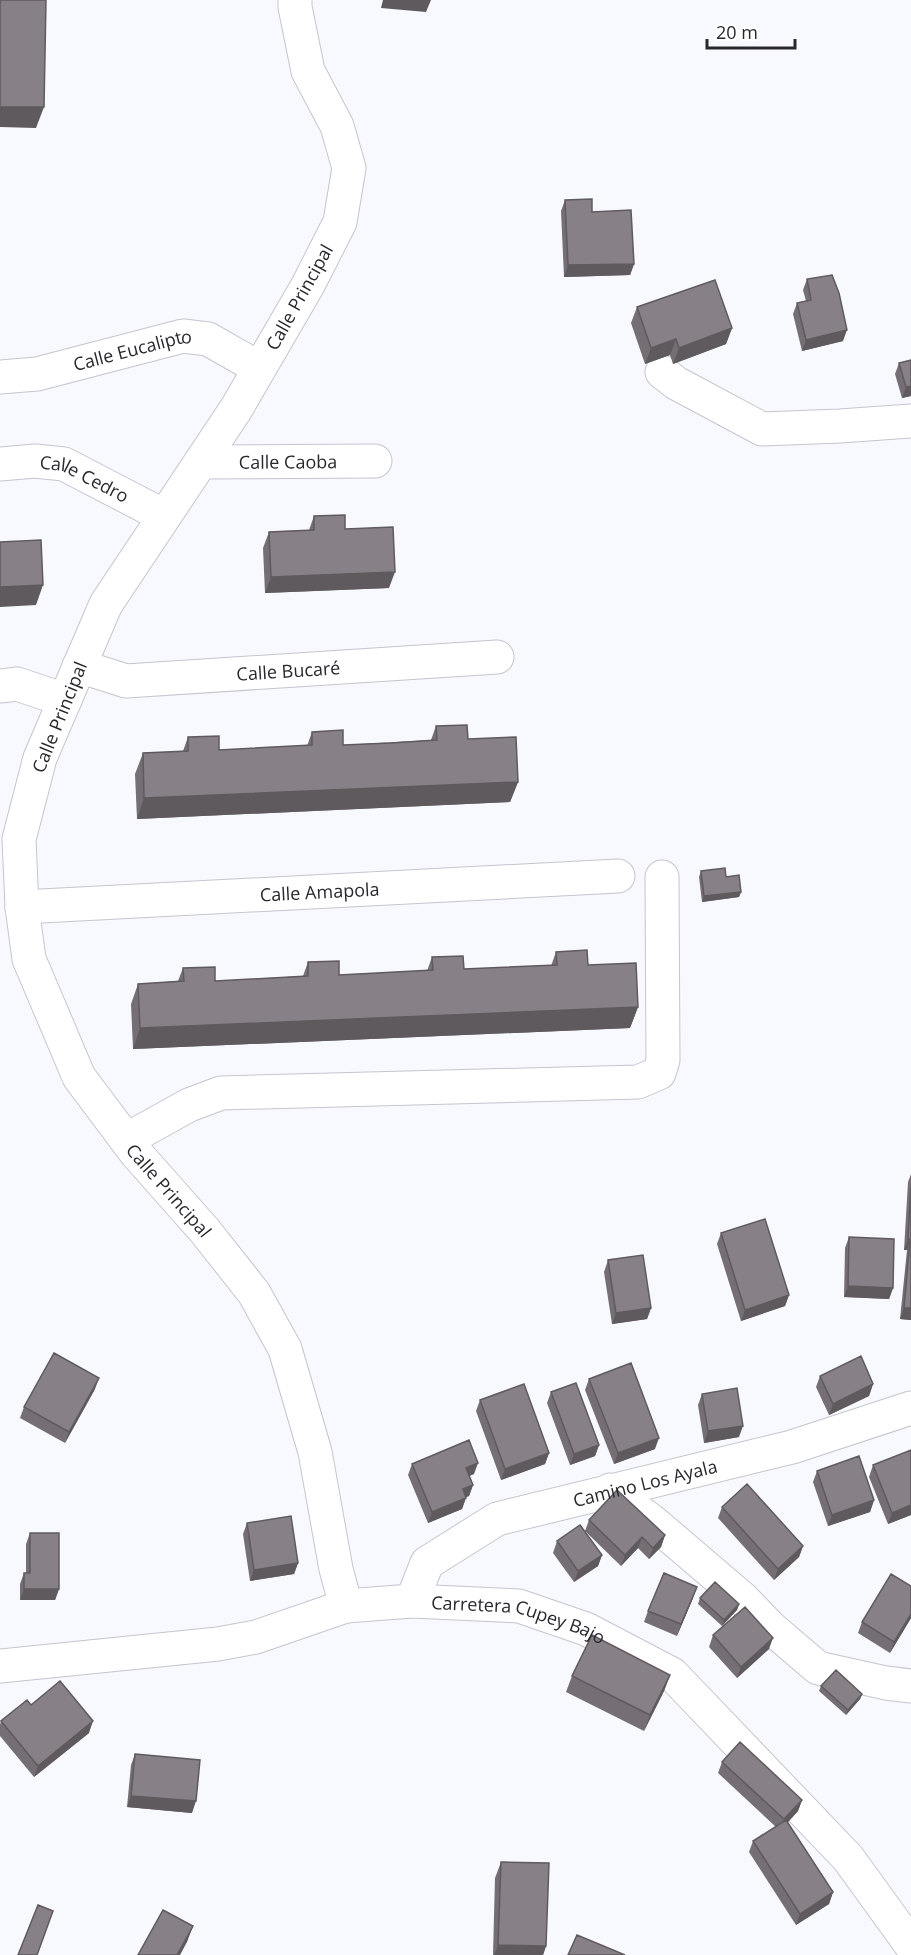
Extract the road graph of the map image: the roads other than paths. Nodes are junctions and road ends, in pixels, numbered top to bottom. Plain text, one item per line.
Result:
1 (295, 0) edge
2 (260, 368) junction
3 (662, 372) dead end
4 (0, 377) edge
5 (911, 420) edge
6 (375, 460) dead end
7 (201, 462) junction
8 (0, 464) edge
9 (164, 516) junction
10 (497, 657) dead end
11 (79, 666) junction
12 (0, 686) edge
13 (65, 700) junction
14 (618, 876) dead end
15 (662, 877) dead end
16 (22, 907) junction
17 (126, 1140) junction
18 (911, 1408) edge
19 (610, 1490) junction
20 (412, 1601) junction
21 (346, 1606) junction
22 (0, 1666) edge
23 (911, 1686) edge
24 (911, 1945) edge

1 - 2 street, Calle Principal
2 - 4 street, Calle Eucalipto
2 - 7 street, Calle Principal
3 - 5 street
6 - 7 street, Calle Caoba
7 - 9 street, Calle Principal
8 - 9 street, Calle Cedro
9 - 11 street, Calle Principal
10 - 11 street, Calle Bucaré
11 - 13 street, Calle Principal
12 - 13 street
13 - 16 street, Calle Principal
14 - 16 street, Calle Amapola
15 - 17 street
16 - 17 street, Calle Principal
17 - 21 street, Calle Principal
18 - 19 street, Camino Los Ayala
19 - 20 street, Camino Los Ayala
19 - 23 street
20 - 21 street, Carretera Cupey Bajo
20 - 24 street, Carretera Cupey Bajo
21 - 22 street, Carretera Cupey Bajo

